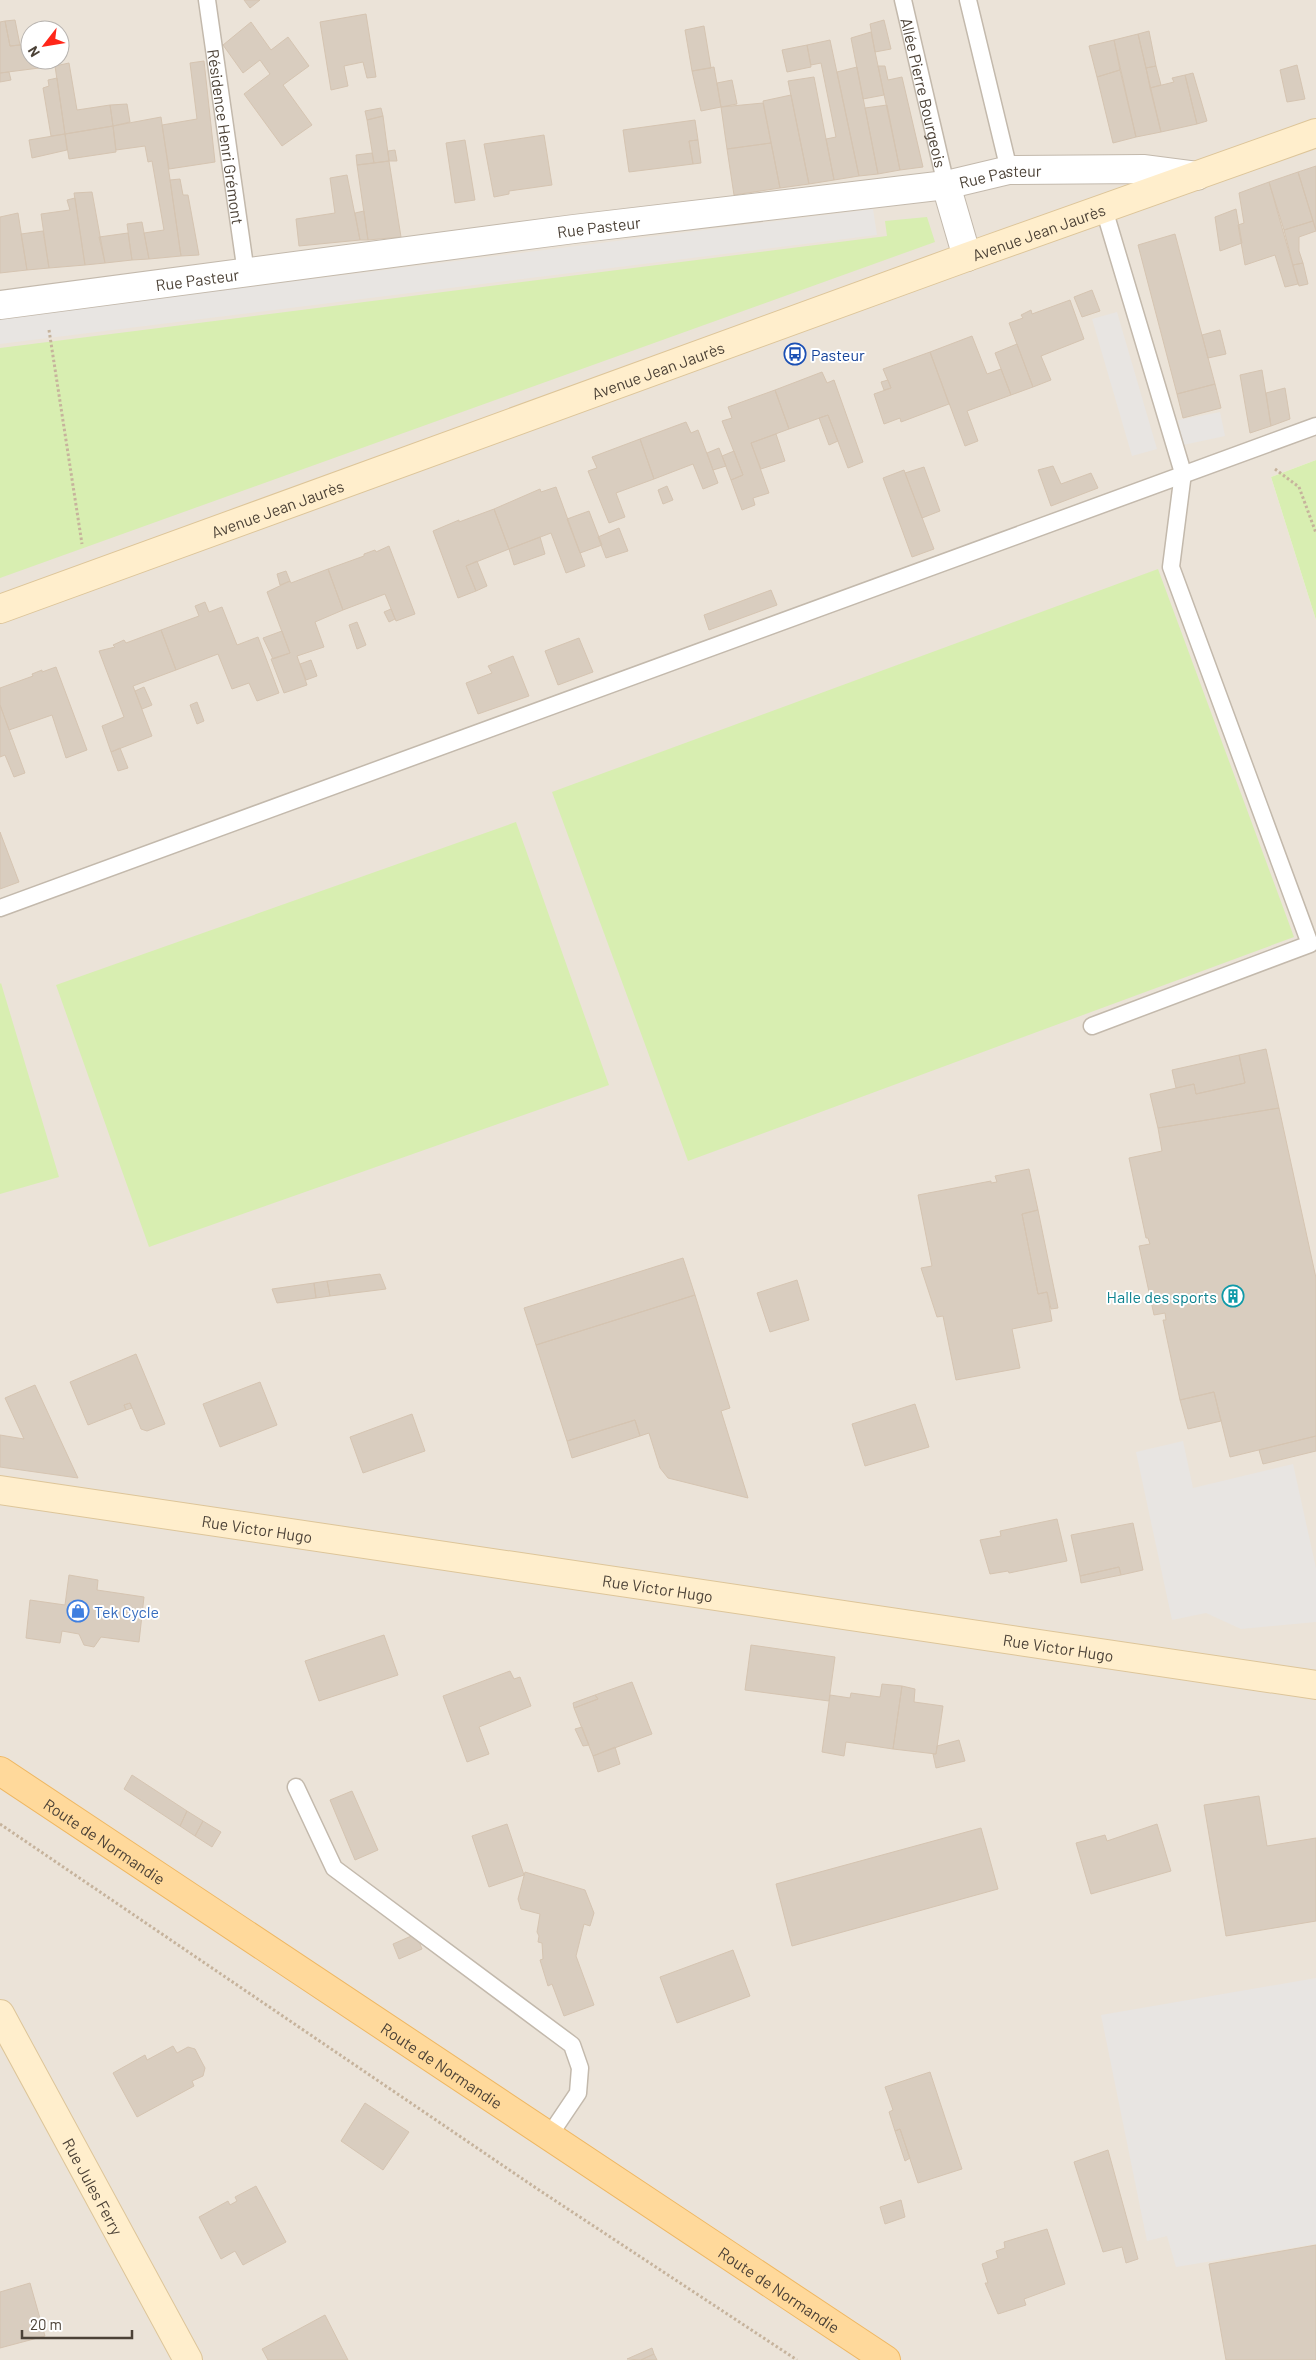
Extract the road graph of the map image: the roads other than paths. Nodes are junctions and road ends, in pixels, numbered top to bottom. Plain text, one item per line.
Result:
1 (207, 0) edge
2 (902, 0) edge
3 (968, 0) edge
4 (1316, 133) edge
5 (1009, 170) junction
6 (1197, 176) junction
7 (946, 185) junction
8 (1104, 209) junction
9 (967, 258) junction
10 (246, 273) junction
11 (0, 305) edge
12 (1316, 426) edge
13 (1183, 473) junction
14 (0, 610) edge
15 (0, 908) edge
16 (1092, 1026) dead end
17 (0, 1490) edge
18 (1316, 1685) edge
19 (0, 1771) edge
20 (296, 1787) dead end
21 (0, 2014) edge
22 (549, 2136) junction
23 (188, 2360) edge
24 (886, 2360) edge

1 - 10 lane, Résidence Henri Grémont
2 - 7 lane, Allée Pierre Bourgeois
3 - 5 lane
4 - 6 street, Avenue Jean Jaurès
5 - 6 street, Rue Pasteur
5 - 7 street, Rue Pasteur
6 - 8 street, Avenue Jean Jaurès
7 - 9 street
7 - 10 street, Rue Pasteur
8 - 9 street, Avenue Jean Jaurès
8 - 13 lane
9 - 14 street, Avenue Jean Jaurès
10 - 11 street, Rue Pasteur
12 - 13 lane
13 - 15 lane
13 - 16 lane
17 - 18 street, Rue Victor Hugo
19 - 22 main road, Route de Normandie
20 - 22 lane
21 - 23 street, Rue Jules Ferry
22 - 24 main road, Route de Normandie

